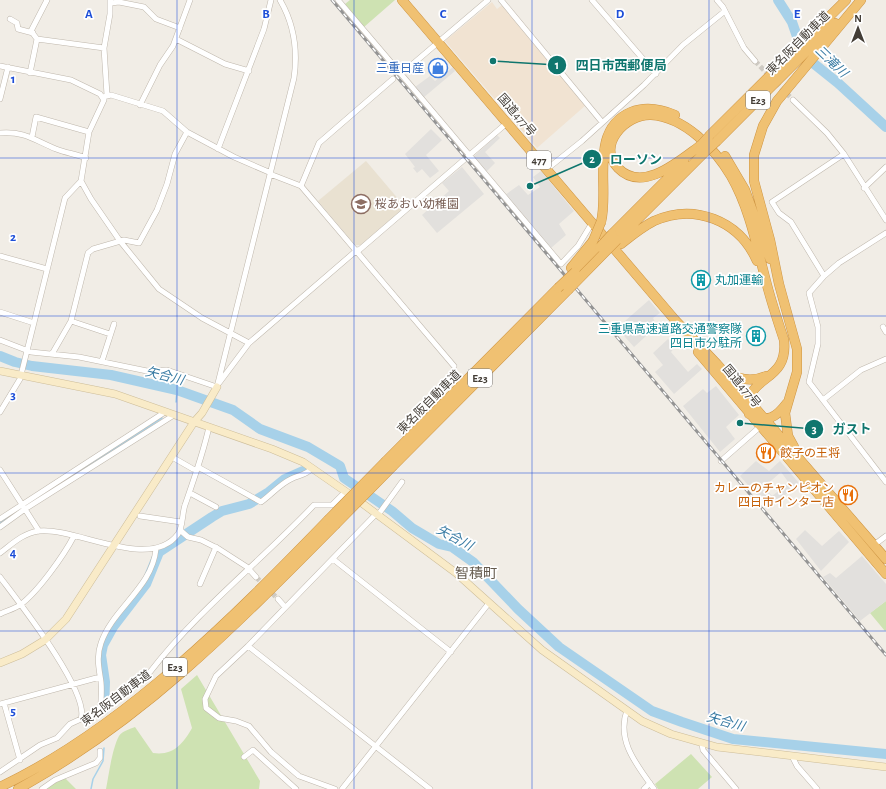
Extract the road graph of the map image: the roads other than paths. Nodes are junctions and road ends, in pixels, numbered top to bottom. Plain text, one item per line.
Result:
1 (47, 0) edge
2 (190, 0) edge
3 (271, 0) edge
4 (280, 0) edge
5 (338, 0) edge
6 (402, 0) edge
7 (488, 0) edge
8 (501, 0) edge
9 (592, 0) edge
10 (716, 0) edge
11 (846, 0) edge
12 (860, 0) edge
13 (111, 2) edge
14 (725, 10) junction
15 (10, 19) dead end
16 (832, 24) junction
17 (180, 28) junction
18 (32, 33) junction
19 (37, 40) junction
20 (176, 40) junction
21 (438, 42) junction
22 (104, 48) junction
23 (755, 61) tunnel mouth
24 (0, 66) edge
25 (8, 67) junction
26 (249, 71) junction
27 (30, 73) junction
28 (401, 74) junction
29 (656, 74) junction
30 (393, 79) dead end
31 (105, 96) junction
32 (0, 99) edge
33 (793, 100) tunnel mouth
34 (140, 105) junction
35 (508, 122) junction
36 (602, 122) junction
37 (89, 132) junction
38 (187, 132) junction
39 (0, 133) edge
40 (32, 137) junction
41 (703, 148) junction
42 (218, 149) junction
43 (844, 154) junction
44 (470, 156) junction
45 (86, 158) junction
46 (886, 167) edge
47 (546, 169) junction
48 (271, 173) junction
49 (81, 181) junction
50 (301, 186) junction
51 (864, 188) junction
52 (886, 220) edge
53 (597, 222) junction
54 (886, 233) edge
55 (617, 239) junction
56 (120, 241) junction
57 (596, 244) junction
58 (357, 251) junction
59 (0, 256) edge
60 (47, 269) junction
61 (575, 273) junction
62 (824, 276) junction
63 (779, 284) junction
64 (767, 286) junction
65 (561, 288) junction
66 (0, 312) edge
67 (675, 320) junction
68 (71, 321) junction
69 (34, 323) junction
70 (114, 324) dead end
71 (229, 333) junction
72 (110, 334) junction
73 (0, 340) edge
74 (249, 343) junction
75 (27, 352) junction
76 (52, 354) junction
77 (886, 359) edge
78 (102, 361) junction
79 (716, 364) junction
80 (781, 365) junction
81 (454, 366) dead end
82 (0, 371) edge
83 (22, 373) junction
84 (218, 385) junction
85 (748, 400) junction
86 (823, 400) junction
87 (787, 403) junction
88 (0, 412) edge
89 (165, 412) junction
90 (749, 414) junction
91 (174, 415) junction
92 (194, 422) junction
93 (763, 422) junction
94 (209, 427) junction
95 (172, 457) junction
96 (722, 462) dead end
97 (390, 464) junction
98 (312, 468) junction
99 (198, 469) junction
100 (0, 470) edge
101 (809, 472) junction
102 (402, 482) dead end
103 (886, 482) edge
104 (346, 491) junction
105 (190, 493) junction
106 (23, 507) junction
107 (216, 507) dead end
108 (378, 514) junction
109 (140, 516) dead end
110 (0, 519) edge
111 (181, 522) junction
112 (331, 522) junction
113 (0, 527) edge
114 (39, 531) junction
115 (184, 533) junction
116 (74, 536) junction
117 (886, 536) edge
118 (874, 545) junction
119 (115, 547) junction
120 (216, 547) junction
121 (156, 549) junction
122 (0, 553) edge
123 (333, 559) junction
124 (886, 559) edge
125 (250, 570) junction
126 (886, 574) edge
127 (0, 577) edge
128 (256, 577) tunnel mouth
129 (200, 584) dead end
130 (278, 599) tunnel mouth
131 (489, 603) junction
132 (20, 605) junction
133 (285, 607) junction
134 (0, 614) edge
135 (45, 640) junction
136 (248, 646) junction
137 (451, 652) junction
138 (0, 663) edge
139 (150, 672) dead end
140 (100, 677) junction
141 (74, 684) junction
142 (2, 704) edge
143 (627, 710) junction
144 (100, 713) dead end
145 (702, 744) junction
146 (376, 747) junction
147 (100, 751) dead end
148 (792, 756) junction
149 (244, 757) dead end
150 (20, 760) junction
151 (280, 760) junction
152 (886, 767) edge
153 (273, 768) junction
154 (0, 772) edge
155 (650, 783) junction
156 (0, 787) edge
157 (18, 789) edge
158 (42, 789) edge
159 (296, 789) edge
160 (335, 789) edge
161 (342, 789) edge
162 (430, 789) edge
163 (644, 789) edge
164 (654, 789) edge
165 (736, 789) edge
166 (817, 789) edge

1 - 18 street
2 - 17 street
3 - 26 street
4 - 48 street
5 - 28 street
6 - 21 highway, 国道477号 / 477
7 - 21 street
8 - 36 street
9 - 29 street
10 - 14 street
11 - 16 highway, 東名阪自動車道
12 - 16 highway, 東名阪自動車道
13 - 17 street
13 - 22 street
14 - 23 street
14 - 29 street
15 - 18 street
16 - 41 highway, 東名阪自動車道 / E23, bridge
16 - 63 highway
17 - 20 street
18 - 19 street
19 - 22 street
19 - 27 street
20 - 26 street
20 - 34 street
21 - 28 street
21 - 35 highway, 国道477号 / 477
22 - 31 street
24 - 25 street
25 - 27 street
25 - 32 street
26 - 42 street
27 - 31 street
28 - 44 street
29 - 36 street
30 - 50 street
31 - 34 street
31 - 37 street
33 - 43 street
34 - 38 street
35 - 44 street
35 - 47 highway, 国道477号 / 477
36 - 47 street
37 - 40 street
37 - 45 street
38 - 42 street
38 - 56 street
39 - 40 street
40 - 45 street
41 - 55 highway, 東名阪自動車道
41 - 64 highway
42 - 48 street
43 - 51 street
43 - 62 street
44 - 53 street
44 - 58 street
45 - 49 street
46 - 51 street
47 - 53 highway, 国道477号 / 477
48 - 50 street
48 - 71 street
49 - 56 street
49 - 60 street
50 - 58 street
51 - 52 street
53 - 57 highway, bridge
53 - 63 highway
53 - 67 highway, 国道477号 / 477
54 - 62 street
55 - 57 highway, 東名阪自動車道, bridge
55 - 61 highway, 東名阪自動車道, bridge
55 - 64 highway
56 - 68 street
56 - 71 street
57 - 61 highway, 東名阪自動車道
58 - 74 street
58 - 81 street
59 - 60 street
60 - 69 street
61 - 65 highway, 東名阪自動車道, bridge
61 - 65 highway
62 - 86 street
63 - 87 highway
64 - 80 highway
65 - 97 highway, 東名阪自動車道 / E23
65 - 97 highway, 東名阪自動車道 / E23
66 - 69 street
67 - 79 highway, 国道477号 / 477
67 - 90 highway, 国道477号 / 477
68 - 72 street
68 - 76 street
69 - 75 street
70 - 72 street
71 - 74 street
71 - 84 street
72 - 78 street
73 - 75 street
74 - 84 street
75 - 76 street
75 - 83 street
76 - 78 street
77 - 86 street
78 - 84 street
79 - 80 highway
79 - 85 highway, 国道477号 / 477
80 - 85 highway
82 - 83 street
83 - 88 street
83 - 89 street
84 - 92 street
85 - 90 highway
85 - 93 highway, 国道477号 / 477
86 - 103 street
87 - 93 highway
87 - 101 highway
89 - 91 street
89 - 106 street
90 - 93 highway
91 - 92 street
91 - 106 street
92 - 94 street
92 - 95 street
93 - 96 street
93 - 101 highway, 国道477号 / 477
93 - 126 highway, 国道477号 / 477
94 - 98 street
94 - 99 street
95 - 99 street
95 - 119 street
97 - 112 highway, 東名阪自動車道 / E23, bridge
98 - 99 street
98 - 104 street
99 - 105 street
100 - 106 street
101 - 118 highway, 国道477号 / 477
102 - 108 street
104 - 108 street
104 - 125 street
105 - 107 street
105 - 111 street
106 - 110 street
106 - 113 street
106 - 114 street
108 - 123 street
108 - 131 street
109 - 111 street
111 - 115 street
112 - 156 highway, 東名阪自動車道 / E23
112 - 157 highway, 東名阪自動車道 / E23
114 - 116 street
114 - 122 street
115 - 120 street
115 - 121 street
116 - 119 street
116 - 132 street
117 - 118 street
118 - 124 highway, 国道477号 / 477
119 - 121 street
119 - 135 street
120 - 125 street
120 - 129 street
121 - 140 street
123 - 133 street
123 - 137 street
125 - 128 street
125 - 139 street
127 - 132 street
130 - 133 street
131 - 137 street
131 - 143 street
132 - 134 street
132 - 135 street
133 - 136 street
135 - 138 street
135 - 141 street
136 - 146 street
136 - 151 street
137 - 146 street
140 - 141 street
140 - 144 street
141 - 142 street
141 - 150 street
142 - 150 street
143 - 145 street
143 - 155 street
145 - 148 street
145 - 165 street
146 - 161 street
146 - 162 street
147 - 158 street
148 - 152 street
148 - 166 street
149 - 153 street
150 - 154 street
151 - 153 street
151 - 160 street
153 - 159 street
155 - 163 street
155 - 164 street

